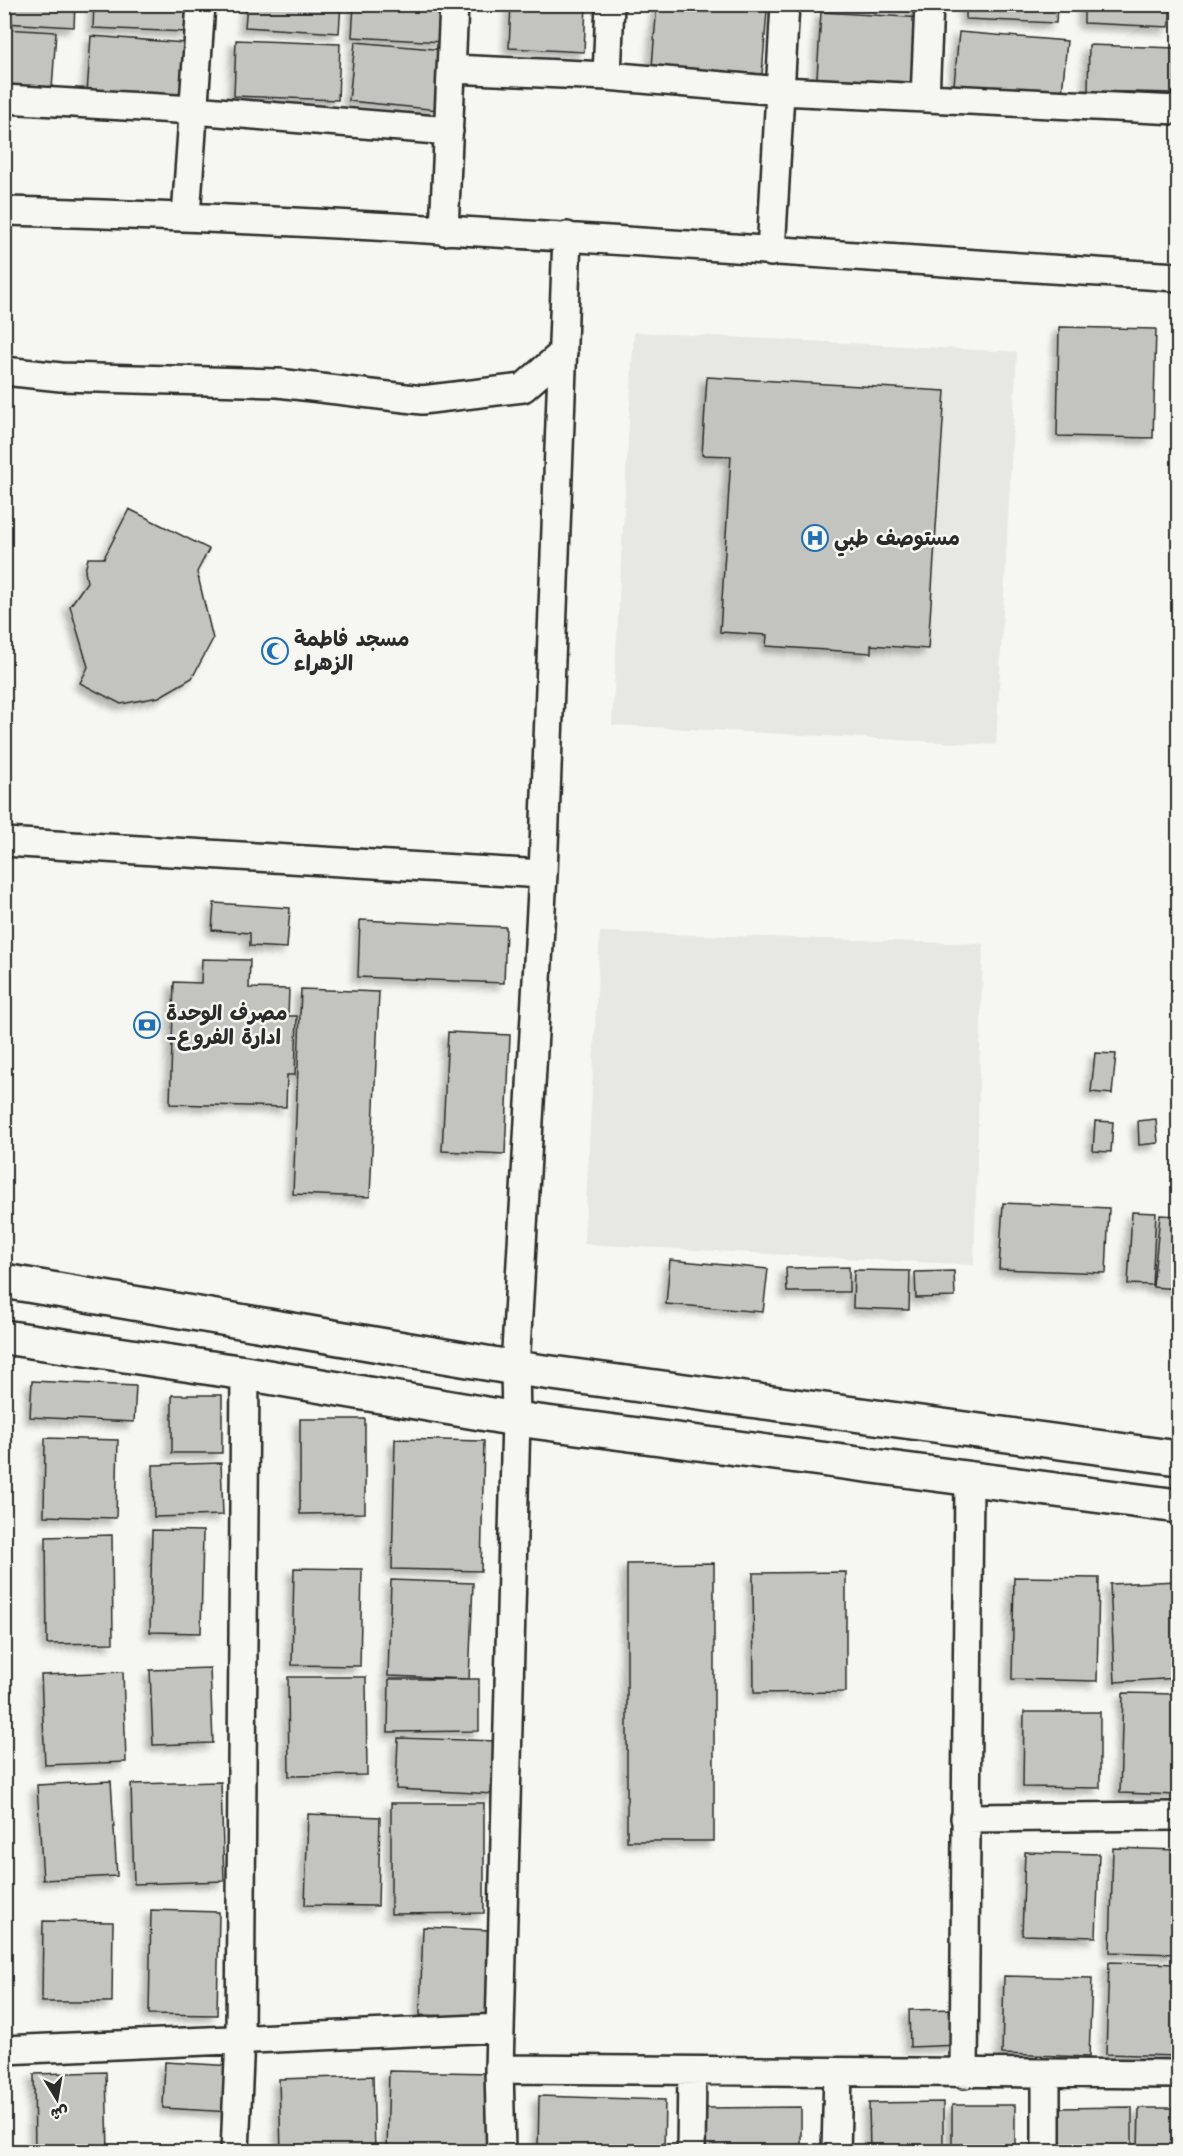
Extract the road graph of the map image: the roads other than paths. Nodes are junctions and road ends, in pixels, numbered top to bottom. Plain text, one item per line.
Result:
1 (201, 4) edge
2 (454, 4) edge
3 (610, 4) edge
4 (785, 4) edge
5 (929, 4) edge
6 (452, 69) junction
7 (607, 76) junction
8 (781, 91) junction
9 (925, 98) junction
10 (4, 99) edge
11 (194, 110) junction
12 (1179, 110) edge
13 (449, 131) junction
14 (4, 211) edge
15 (186, 216) junction
16 (444, 231) junction
17 (567, 236) junction
18 (771, 252) junction
19 (1179, 277) edge
20 (563, 353) junction
21 (4, 371) edge
22 (4, 842) edge
23 (543, 874) junction
24 (4, 1281) edge
25 (4, 1337) edge
26 (515, 1368) junction
27 (245, 1373) junction
28 (516, 1419) junction
29 (1179, 1458) edge
30 (969, 1478) junction
31 (1179, 1506) edge
32 (1179, 1816) edge
33 (965, 1818) junction
34 (500, 2028) junction
35 (240, 2037) junction
36 (4, 2050) edge
37 (499, 2069) junction
38 (692, 2071) junction
39 (838, 2072) junction
40 (964, 2074) junction
41 (1046, 2074) junction
42 (1179, 2074) edge
43 (235, 2151) edge
44 (501, 2151) edge
45 (691, 2151) edge
46 (837, 2151) edge
47 (1046, 2151) edge

1 - 11 street
2 - 6 street
3 - 7 street
4 - 8 street
5 - 9 street
6 - 7 street
6 - 13 street
7 - 8 street
8 - 9 street
8 - 18 street
9 - 12 street
10 - 11 street
11 - 13 street
11 - 15 street
13 - 16 street
14 - 15 street
15 - 16 street
16 - 17 street
17 - 18 street
17 - 20 street
18 - 19 street
20 - 21 street
20 - 23 street
22 - 23 street
23 - 26 street
24 - 26 main road
25 - 27 main road
26 - 28 street
26 - 29 main road
27 - 28 main road
27 - 35 street
28 - 30 main road
28 - 34 street
30 - 31 main road
30 - 33 street
32 - 33 street
33 - 40 street
34 - 35 street
34 - 37 street
35 - 36 street
35 - 43 street
37 - 38 street
37 - 44 street
38 - 39 street
38 - 45 street
39 - 40 street
39 - 46 street
40 - 41 street
41 - 42 street
41 - 47 street

